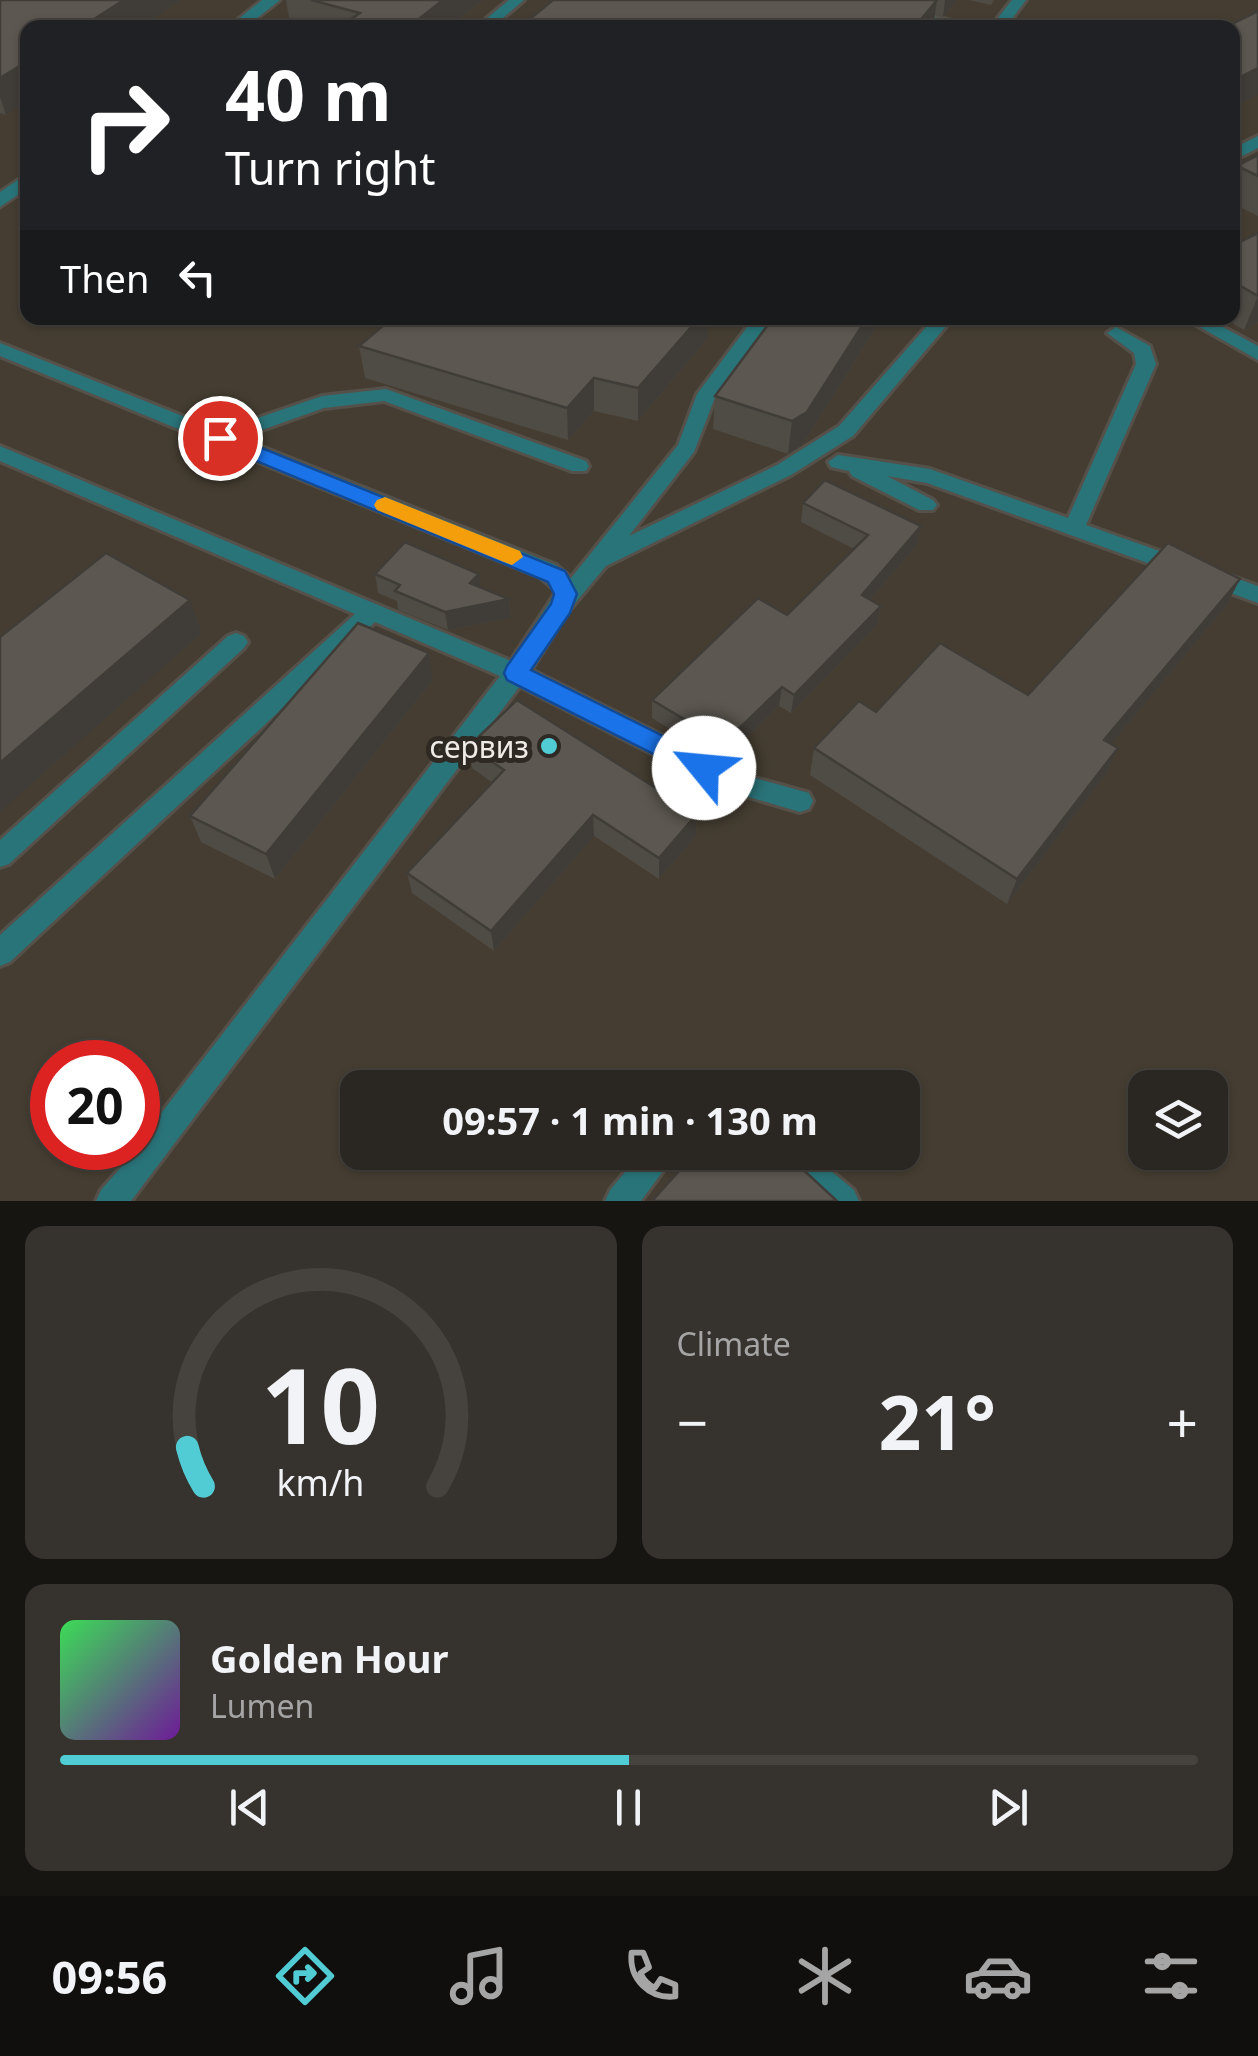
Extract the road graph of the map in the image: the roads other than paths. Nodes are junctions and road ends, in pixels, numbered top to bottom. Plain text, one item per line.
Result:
1 (272, 0) edge
2 (516, 0) edge
3 (1019, 0) edge
4 (894, 12) edge
5 (245, 20) edge
6 (492, 20) edge
7 (929, 20) edge
8 (1003, 20) edge
9 (20, 185) edge
10 (0, 201) edge
11 (758, 325) edge
12 (938, 325) edge
13 (1206, 325) edge
14 (1116, 333) dead end
15 (0, 349) edge
16 (1258, 354) edge
17 (220, 438) junction
18 (0, 454) edge
19 (838, 462) junction
20 (579, 466) dead end
21 (784, 470) junction
22 (926, 505) dead end
23 (1074, 528) junction
24 (596, 561) junction
25 (1258, 595) edge
26 (562, 607) junction
27 (372, 612) junction
28 (236, 642) dead end
29 (516, 673) junction
30 (800, 802) dead end
31 (0, 856) edge
32 (0, 953) edge
33 (647, 1170) edge
34 (805, 1170) edge
35 (112, 1201) edge
36 (620, 1201) edge
37 (843, 1201) edge

1 - 5 street
2 - 6 lane
3 - 8 lane
4 - 7 lane
9 - 10 street
11 - 24 lane
12 - 21 lane
13 - 16 lane
14 - 23 lane
15 - 17 lane
17 - 20 lane
17 - 26 lane
18 - 27 lane
19 - 21 lane
19 - 22 lane
19 - 23 lane
21 - 24 lane
23 - 25 lane
24 - 26 lane
26 - 29 lane
27 - 29 lane
27 - 32 lane
28 - 31 lane
29 - 30 lane
29 - 35 lane
33 - 36 lane
34 - 37 lane

